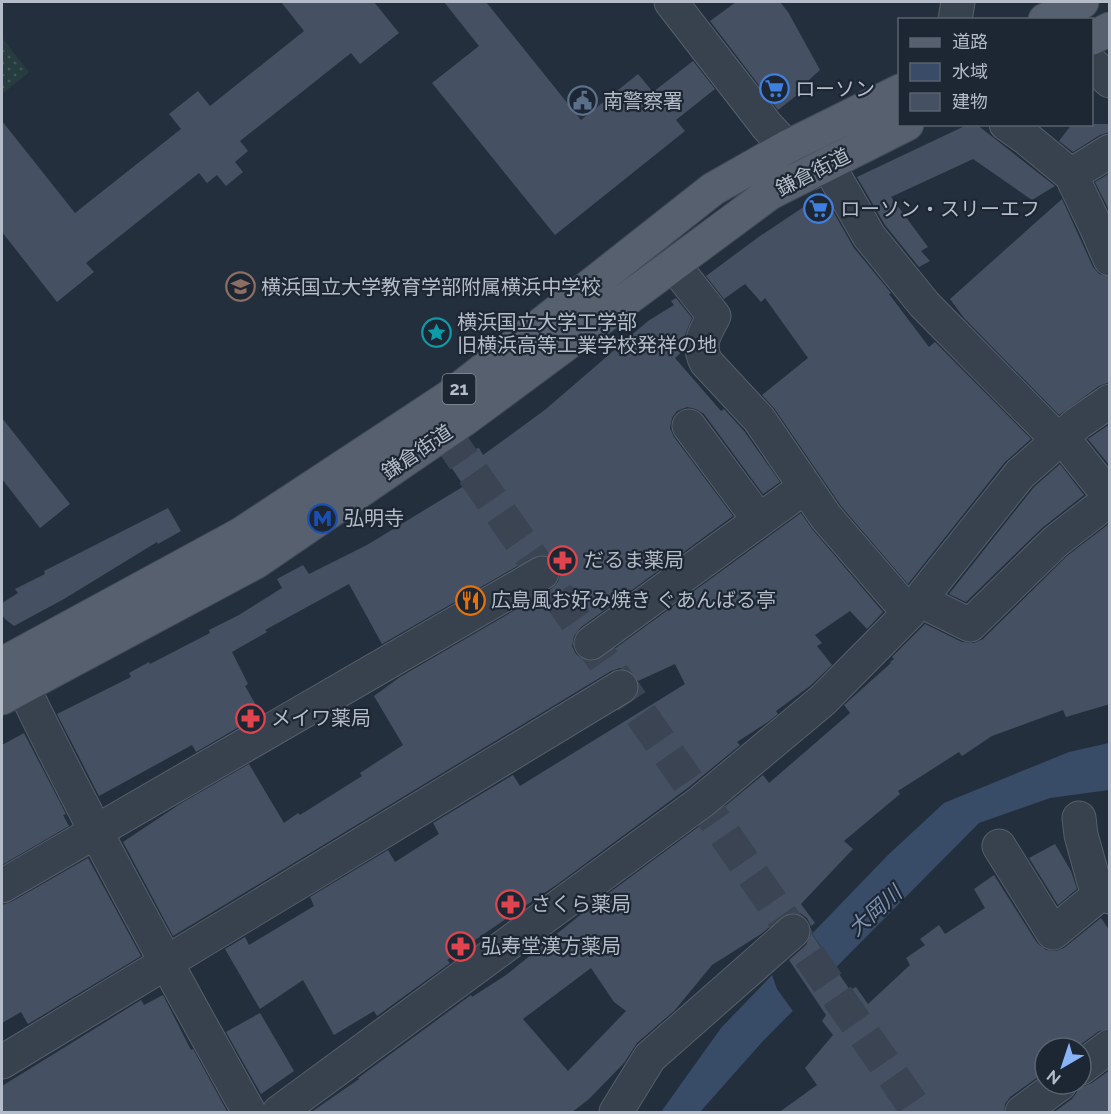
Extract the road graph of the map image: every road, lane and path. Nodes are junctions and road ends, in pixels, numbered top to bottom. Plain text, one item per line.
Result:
1 (671, 2) edge
2 (958, 2) edge
3 (1082, 2) edge
4 (955, 18) edge
5 (1049, 18) edge
6 (1110, 29) edge
7 (1093, 38) edge
8 (1093, 65) edge
9 (1110, 81) edge
10 (898, 92) edge
11 (903, 126) edge
12 (1009, 126) edge
13 (787, 147) junction
14 (1110, 151) edge
15 (820, 169) junction
16 (1071, 175) junction
17 (1110, 260) edge
18 (673, 264) junction
19 (1110, 401) edge
20 (689, 426) dead end
21 (1060, 439) junction
22 (805, 487) junction
23 (1110, 498) edge
24 (759, 520) junction
25 (542, 573) dead end
26 (914, 606) junction
27 (591, 643) dead end
28 (7, 672) edge
29 (621, 687) dead end
30 (1078, 818) dead end
31 (96, 832) junction
32 (999, 846) dead end
33 (2, 886) edge
34 (1107, 894) edge
35 (793, 931) dead end
36 (166, 964) junction
37 (1110, 1046) edge
38 (1093, 1059) edge
39 (2, 1062) edge
40 (1044, 1096) edge
41 (249, 1113) edge
42 (279, 1113) edge
43 (616, 1113) edge
44 (1022, 1113) edge

1 - 13 street
2 - 4 street
3 - 5 main road
6 - 7 main road
8 - 9 street
10 - 13 main road, 鎌倉街道 / 21
11 - 15 main road, 鎌倉街道 / 21
12 - 16 street
13 - 15 street
13 - 28 main road, 鎌倉街道 / 21
14 - 16 street
15 - 18 main road, 鎌倉街道 / 21
15 - 21 street
16 - 17 street
18 - 22 street
18 - 28 main road, 鎌倉街道 / 21
19 - 21 street
20 - 24 street
21 - 23 street
21 - 26 street
22 - 24 street
22 - 26 street
23 - 26 street
24 - 27 street
25 - 31 street
26 - 42 street
28 - 31 street
29 - 36 street
30 - 34 street
31 - 33 street
31 - 36 street
32 - 34 street
35 - 43 street
36 - 39 street
36 - 41 street
37 - 38 street
40 - 44 street

